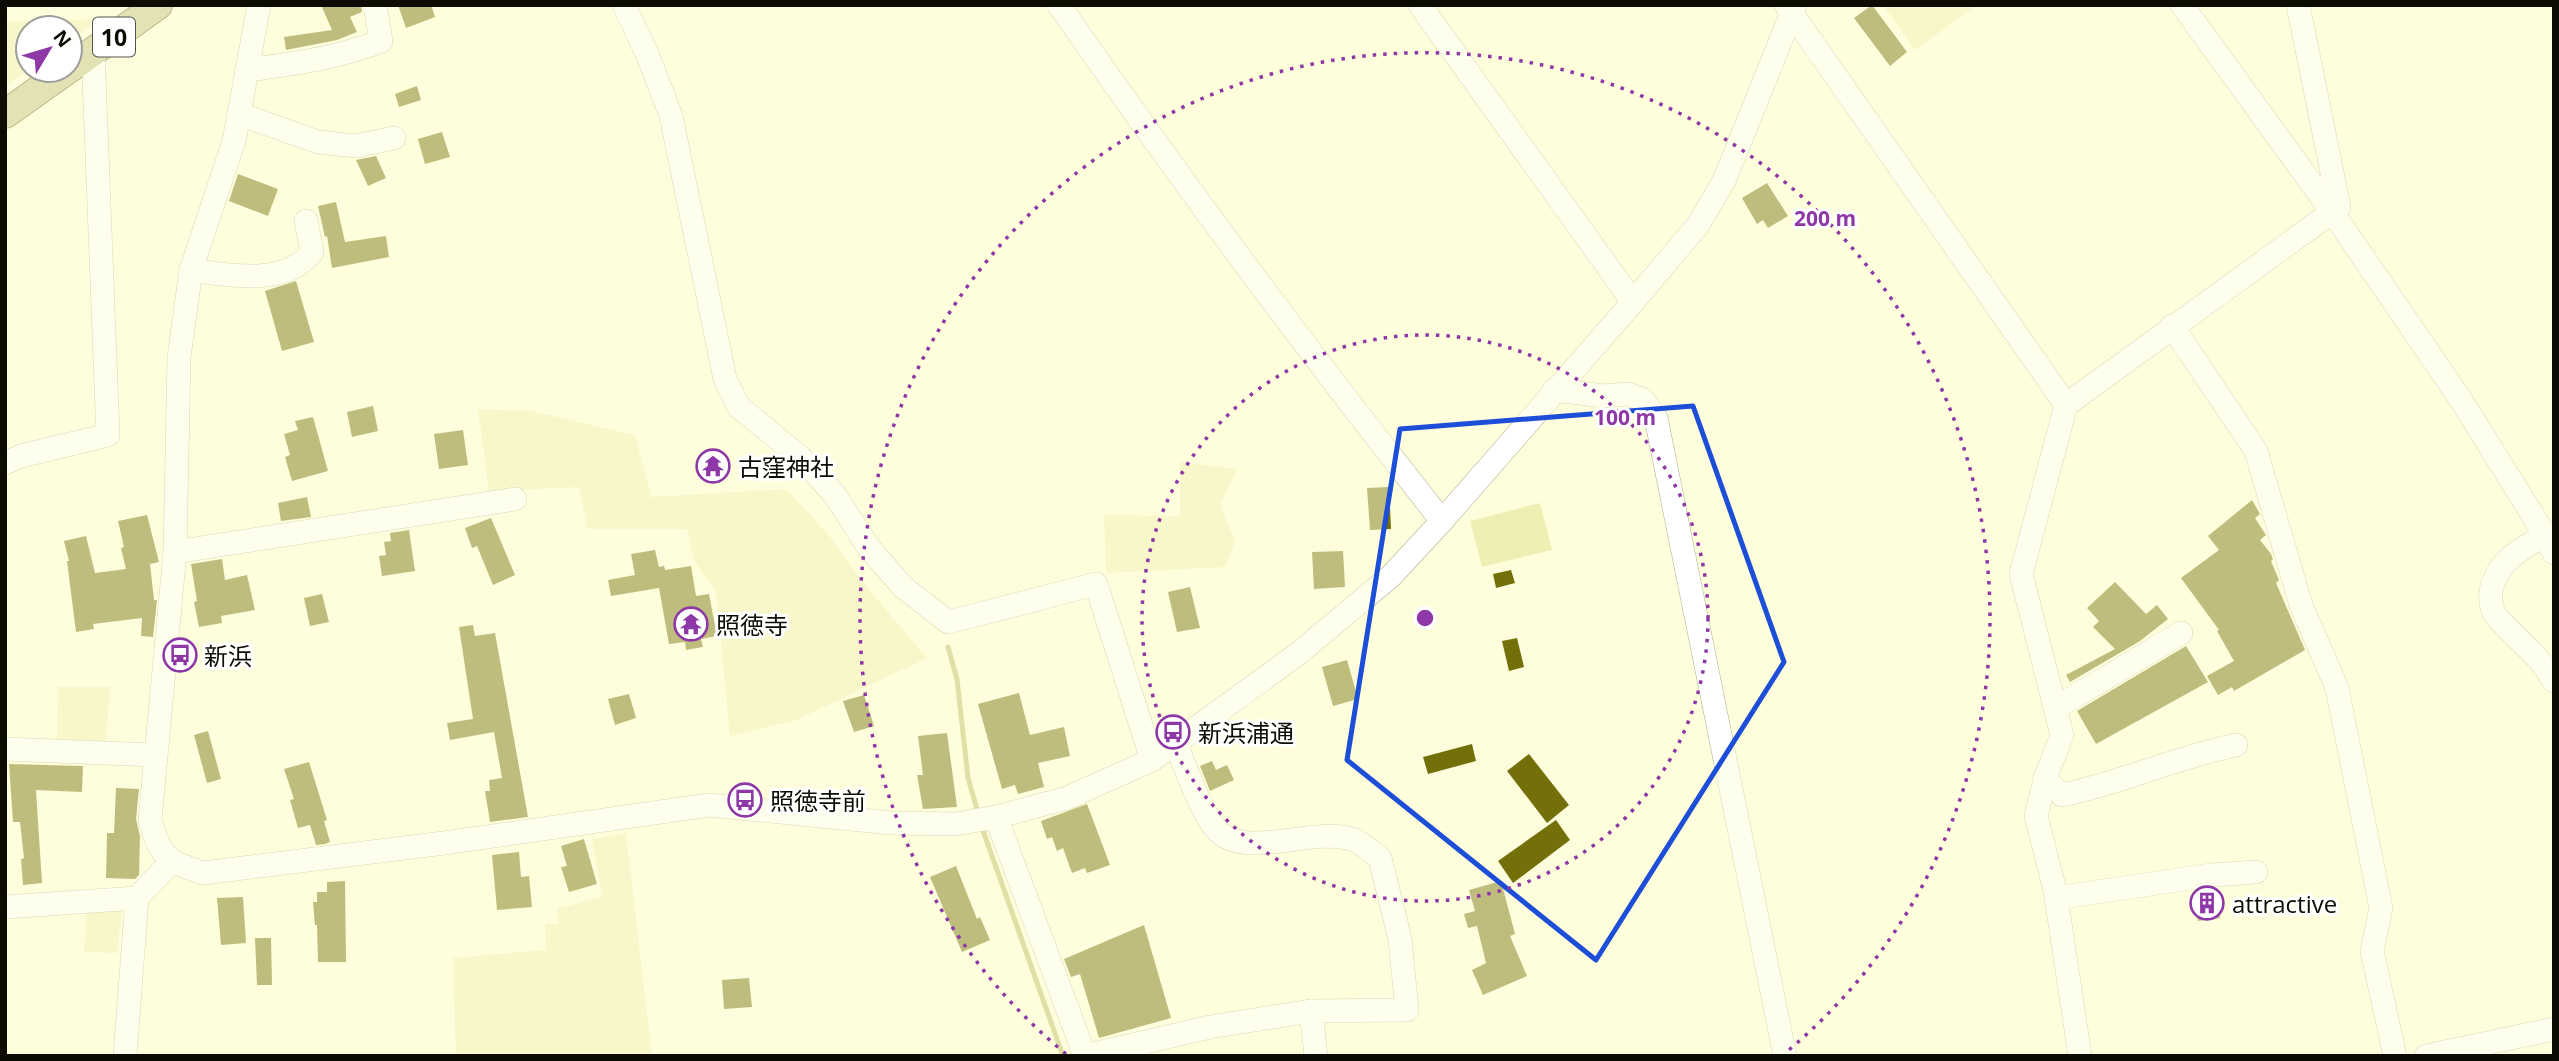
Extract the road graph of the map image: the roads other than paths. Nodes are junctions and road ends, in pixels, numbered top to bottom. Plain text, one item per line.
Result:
1 (158, 5) edge
2 (258, 5) edge
3 (375, 5) edge
4 (624, 5) edge
5 (1059, 5) edge
6 (1420, 5) edge
7 (2182, 5) edge
8 (2298, 5) edge
9 (1791, 8) edge
10 (93, 51) junction
11 (84, 58) edge
12 (247, 70) junction
13 (48, 84) edge
14 (5, 114) edge
15 (239, 114) junction
16 (394, 138) dead end
17 (2333, 213) junction
18 (306, 221) dead end
19 (191, 270) junction
20 (1633, 302) junction
21 (2172, 327) junction
22 (1555, 390) junction
23 (2066, 405) junction
24 (5, 463) edge
25 (515, 499) dead end
26 (1442, 521) junction
27 (2549, 544) edge
28 (175, 552) junction
29 (2181, 633) dead end
30 (2554, 681) edge
31 (2055, 708) junction
32 (1175, 741) junction
33 (2236, 745) dead end
34 (5, 748) edge
35 (155, 755) junction
36 (1152, 760) junction
37 (2045, 779) junction
38 (992, 818) junction
39 (171, 862) junction
40 (2256, 872) dead end
41 (137, 898) junction
42 (2056, 898) junction
43 (5, 907) edge
44 (1311, 1011) junction
45 (2554, 1029) edge
46 (125, 1056) edge
47 (1085, 1056) edge
48 (1316, 1056) edge
49 (1785, 1056) edge
50 (2080, 1056) edge
51 (2395, 1056) edge
52 (2426, 1056) edge

1 - 10 main road, 10
2 - 12 street
3 - 12 street
4 - 36 street
5 - 26 street
6 - 20 street
7 - 17 street
8 - 17 street
9 - 20 street
9 - 23 street
10 - 11 main road, 10
10 - 24 street
12 - 15 street
13 - 14 main road, 10
15 - 16 street
15 - 19 street
17 - 21 street
17 - 27 street
18 - 19 street
19 - 28 street
20 - 22 street
21 - 23 street
21 - 51 street
22 - 26 street
22 - 49 street
23 - 31 street
25 - 28 street
26 - 32 street
27 - 30 street
28 - 35 street
29 - 31 street
31 - 37 street
32 - 36 street
32 - 44 street
33 - 37 street
34 - 35 street
35 - 39 street
36 - 38 street
37 - 42 street
38 - 39 street
38 - 47 street
39 - 41 street
40 - 42 street
41 - 43 street
41 - 46 street
42 - 50 street
44 - 47 street
44 - 48 street
45 - 52 street

